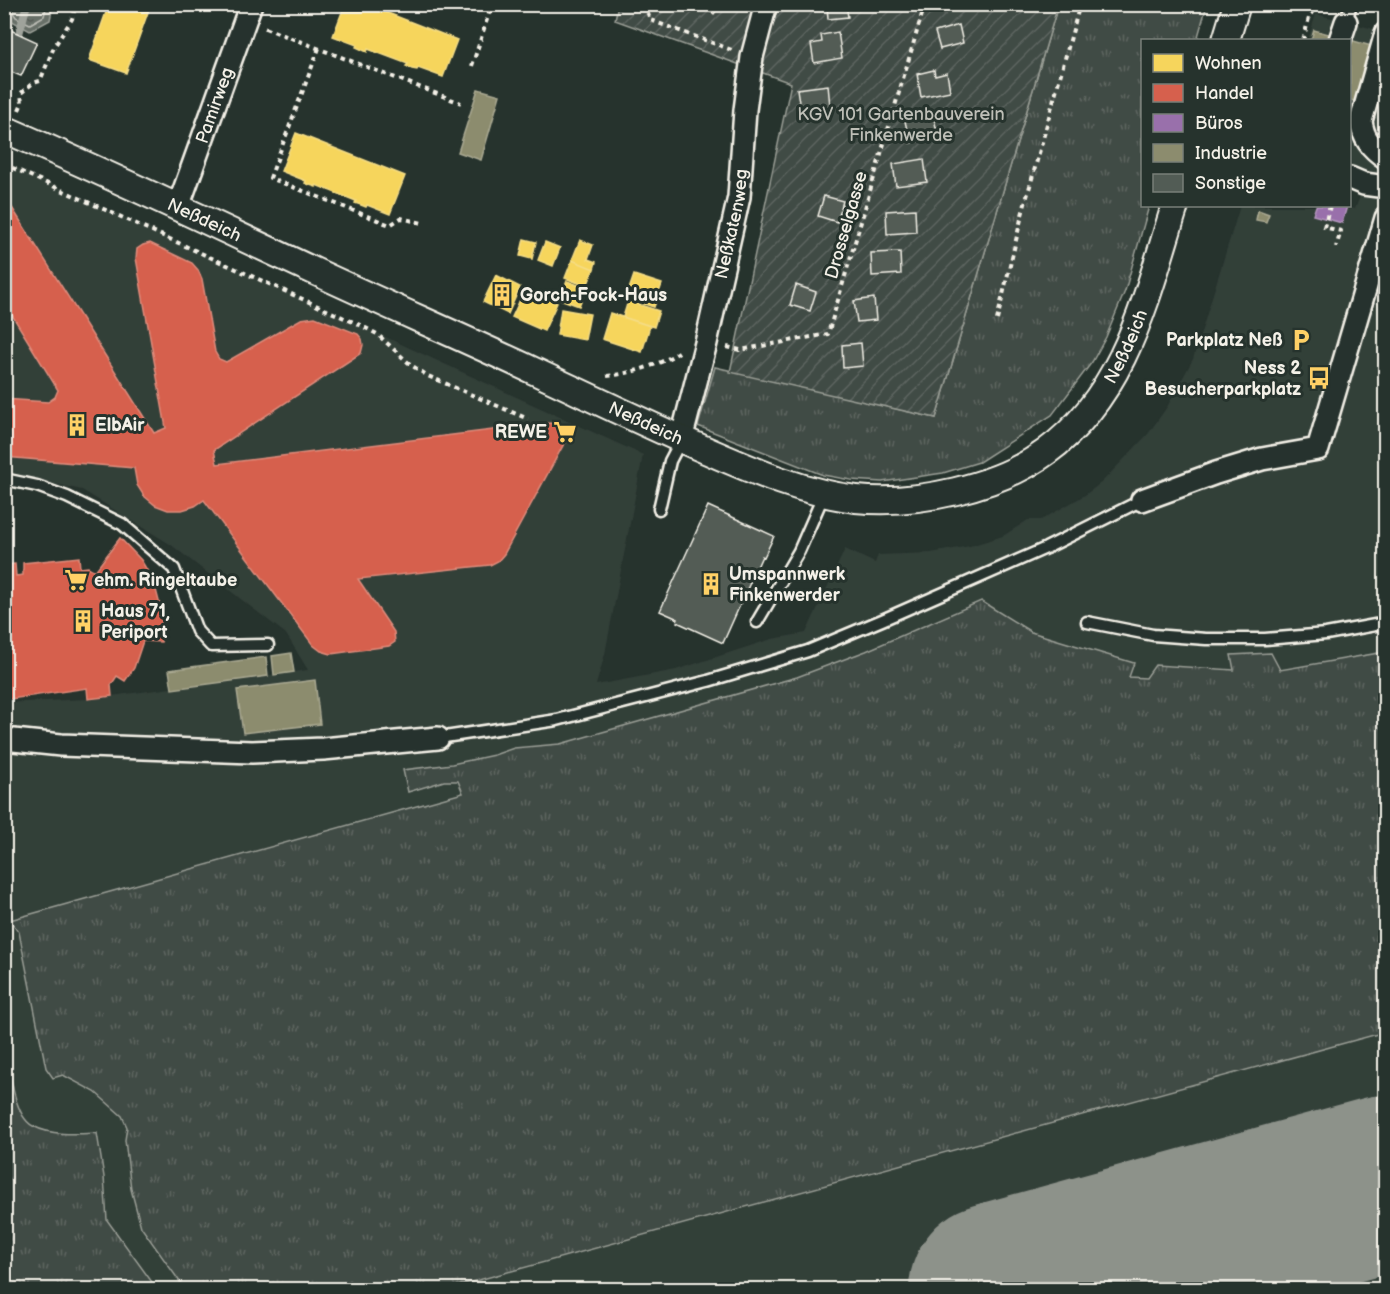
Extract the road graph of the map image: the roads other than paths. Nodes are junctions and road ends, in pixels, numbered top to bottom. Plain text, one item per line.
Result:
1 (766, 4) edge
2 (1237, 4) edge
3 (248, 12) edge
4 (1386, 33) edge
5 (1226, 39) edge
6 (7, 130) edge
7 (1386, 158) edge
8 (1351, 178) edge
9 (1386, 187) edge
10 (178, 207) junction
11 (1175, 207) edge
12 (1386, 218) edge
13 (681, 440) junction
14 (4, 479) edge
15 (824, 494) junction
16 (1142, 500) joint
17 (659, 509) dead end
18 (757, 622) dead end
19 (1087, 622) dead end
20 (1386, 622) edge
21 (268, 645) dead end
22 (438, 738) joint
23 (4, 739) edge

1 - 13 street, Neßkatenweg
2 - 5 street
3 - 10 street, Pamirweg
4 - 7 street
6 - 10 street, Neßdeich
8 - 9 street
10 - 13 street, Neßdeich
11 - 15 street, Neßdeich
12 - 16 street
13 - 15 street, Neßdeich
13 - 17 lane
14 - 21 lane
15 - 18 lane
16 - 22 lane
19 - 20 lane
22 - 23 street

